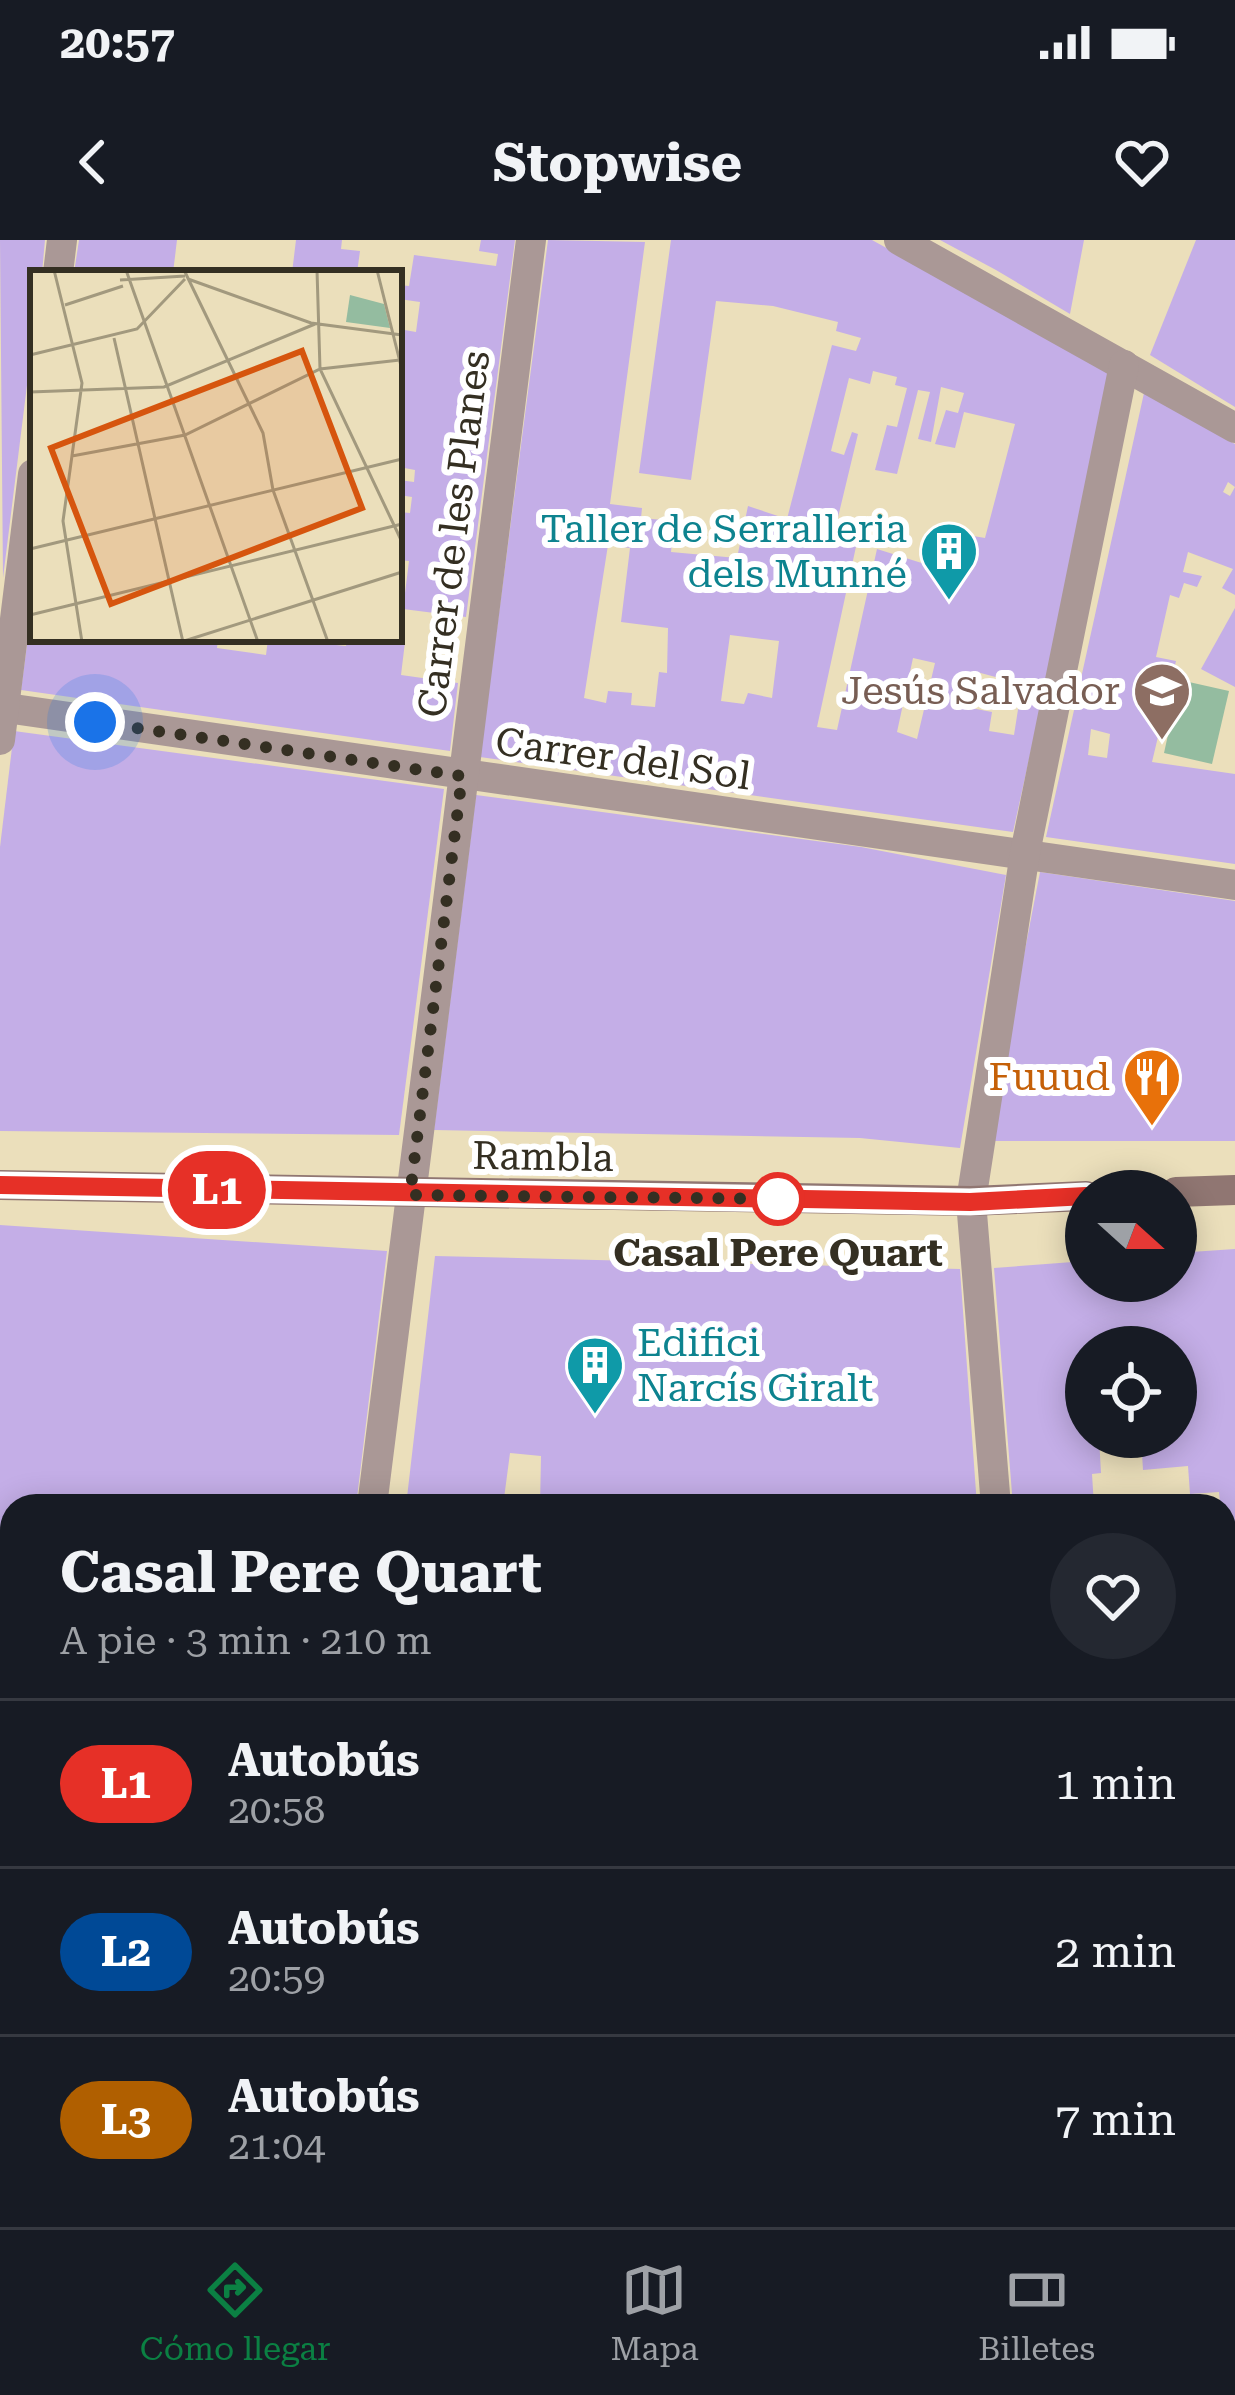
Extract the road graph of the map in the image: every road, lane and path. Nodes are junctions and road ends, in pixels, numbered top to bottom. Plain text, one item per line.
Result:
1 (62, 240) edge
2 (531, 240) edge
3 (899, 240) edge
4 (58, 270) edge
5 (1124, 365) junction
6 (1235, 428) edge
7 (30, 497) edge
8 (2, 707) edge
9 (0, 740) edge
10 (462, 776) junction
11 (1025, 853) junction
12 (1235, 885) edge
13 (0, 1185) edge
14 (1235, 1190) edge
15 (1197, 1191) edge
16 (410, 1195) junction
17 (1065, 1197) edge
18 (970, 1202) junction
19 (373, 1494) edge
20 (995, 1494) edge

1 - 4 street
2 - 10 street, Carrer de les Planes
3 - 5 street
5 - 6 street
5 - 11 street
7 - 8 street
8 - 9 street
8 - 10 street, Carrer del Sol
10 - 11 street, Carrer del Sol
10 - 16 street, Carrer de les Planes
11 - 12 street, Carrer del Sol
11 - 18 street
13 - 16 street, Rambla
14 - 15 street
16 - 18 street, Rambla
16 - 19 street, Carrer de les Planes
17 - 18 street, Rambla
18 - 20 street

